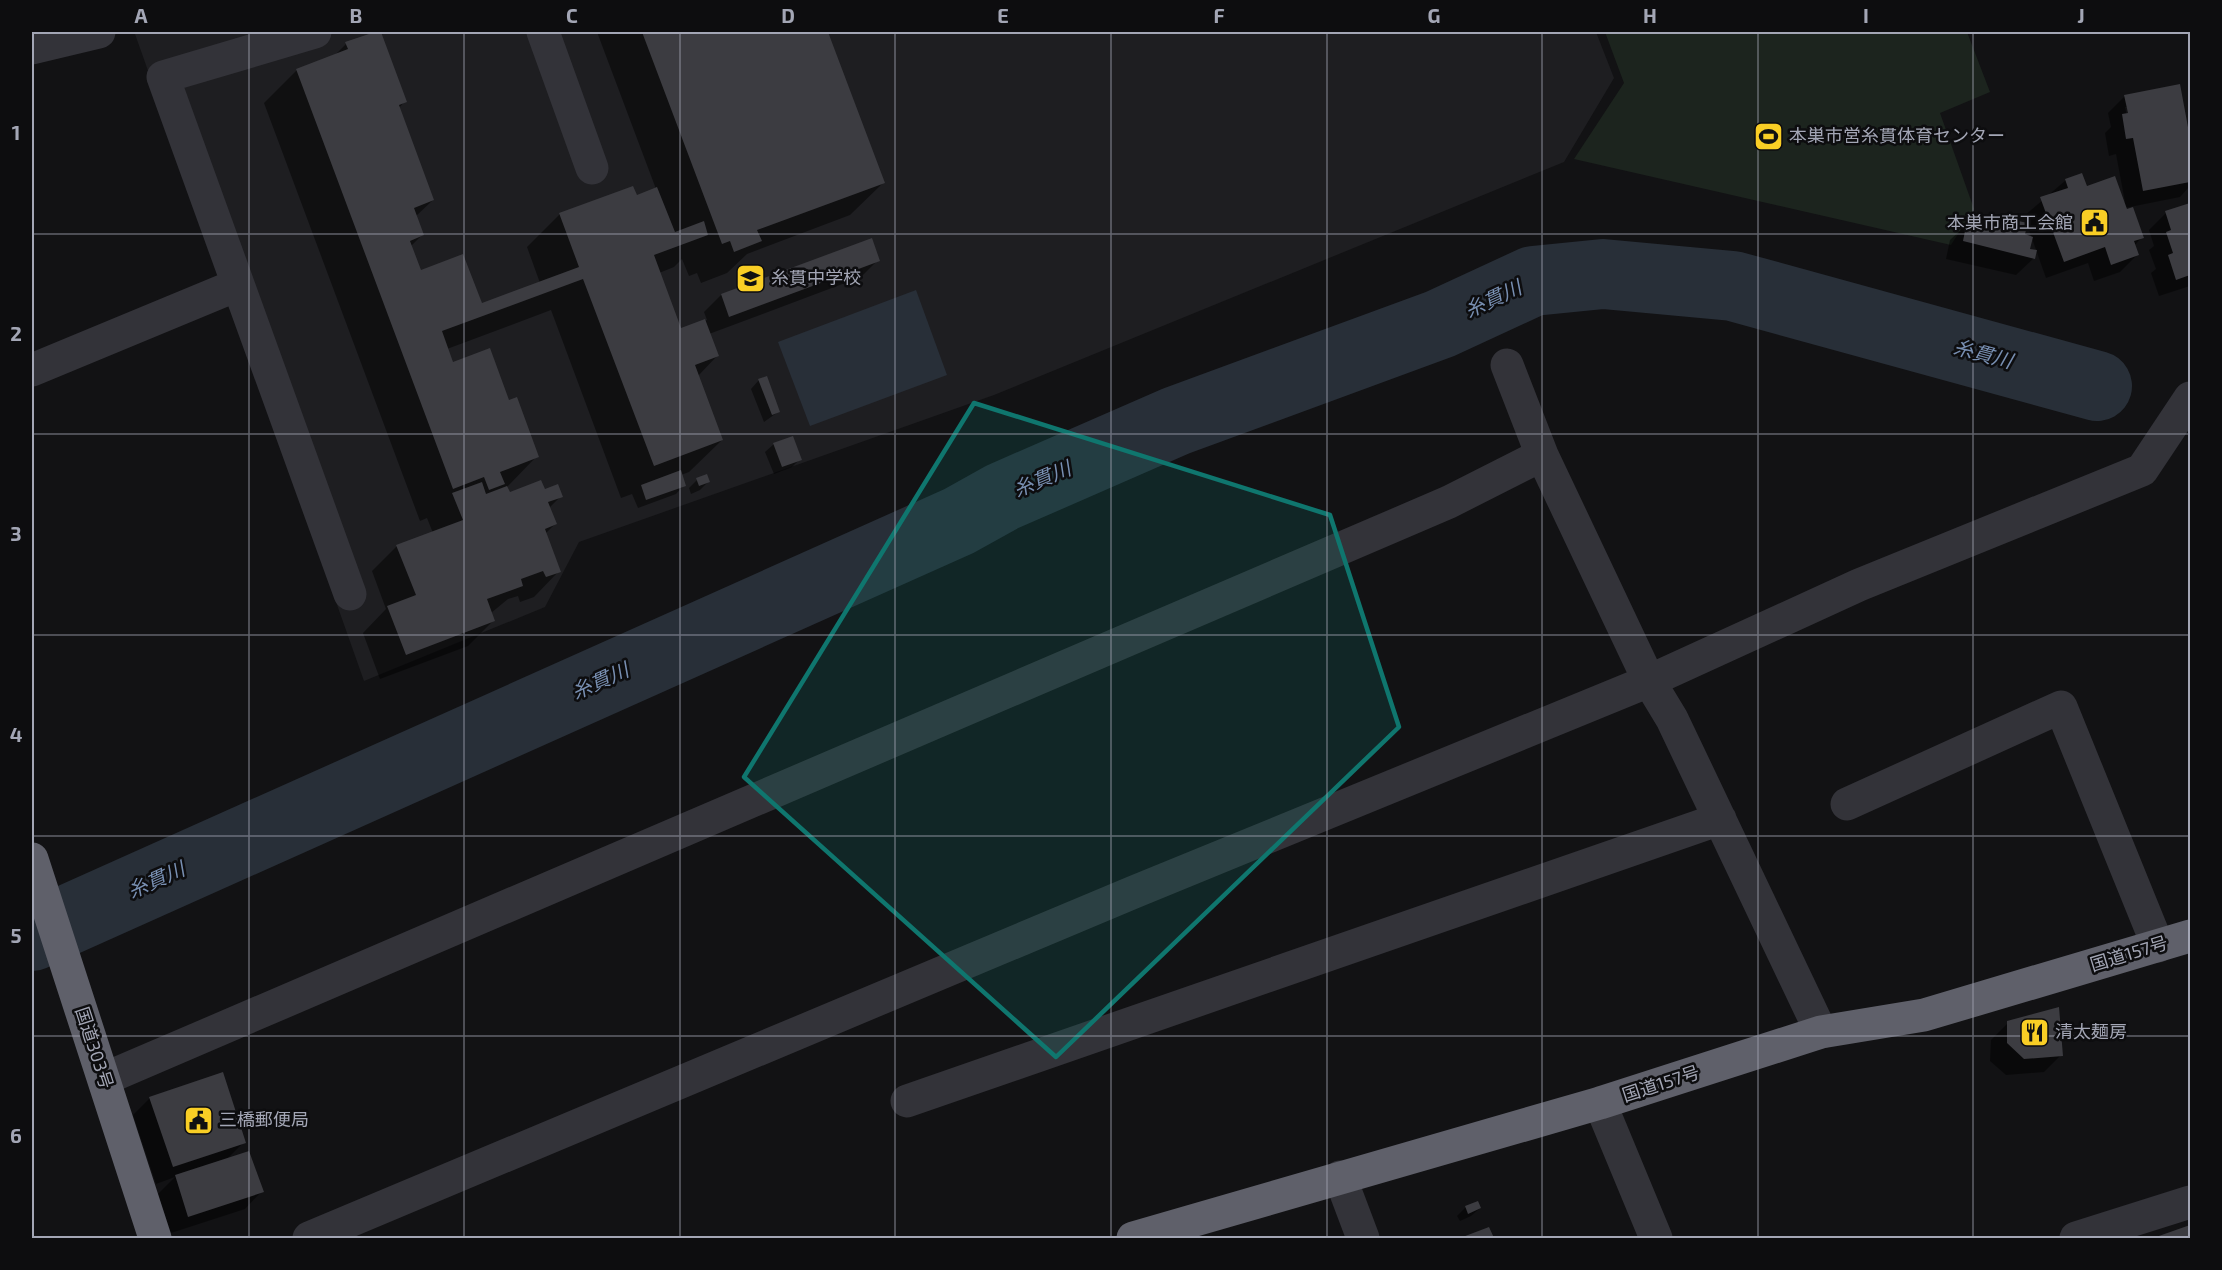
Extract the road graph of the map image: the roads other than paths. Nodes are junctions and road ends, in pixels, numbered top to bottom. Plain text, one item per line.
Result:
1 (99, 32) edge
2 (315, 32) edge
3 (543, 32) edge
4 (32, 48) edge
5 (592, 168) dead end
6 (237, 285) junction
7 (1507, 365) dead end
8 (32, 370) edge
9 (2190, 398) edge
10 (1542, 454) junction
11 (350, 594) dead end
12 (1649, 681) junction
13 (1848, 804) dead end
14 (1720, 819) junction
15 (32, 859) edge
16 (2190, 936) edge
17 (2158, 946) junction
18 (1821, 1032) junction
19 (104, 1079) junction
20 (907, 1101) dead end
21 (1600, 1103) junction
22 (1340, 1177) junction
23 (2190, 1202) edge
24 (2076, 1238) edge
25 (155, 1239) edge
26 (309, 1239) edge
27 (1133, 1239) edge
28 (1363, 1239) edge
29 (1656, 1239) edge

1 - 4 street
2 - 6 street
3 - 5 street
6 - 8 street
6 - 11 street
7 - 10 street
9 - 12 street
10 - 12 street
10 - 19 street
12 - 14 street
12 - 26 street
13 - 17 street
14 - 18 street
14 - 20 street
15 - 19 highway, 国道303号
16 - 17 highway, 国道157号
17 - 18 highway, 国道157号
18 - 21 highway, 国道157号
19 - 25 highway, 国道303号
21 - 22 highway, 国道157号
21 - 29 street
22 - 27 highway, 国道157号
22 - 28 street
23 - 24 street

